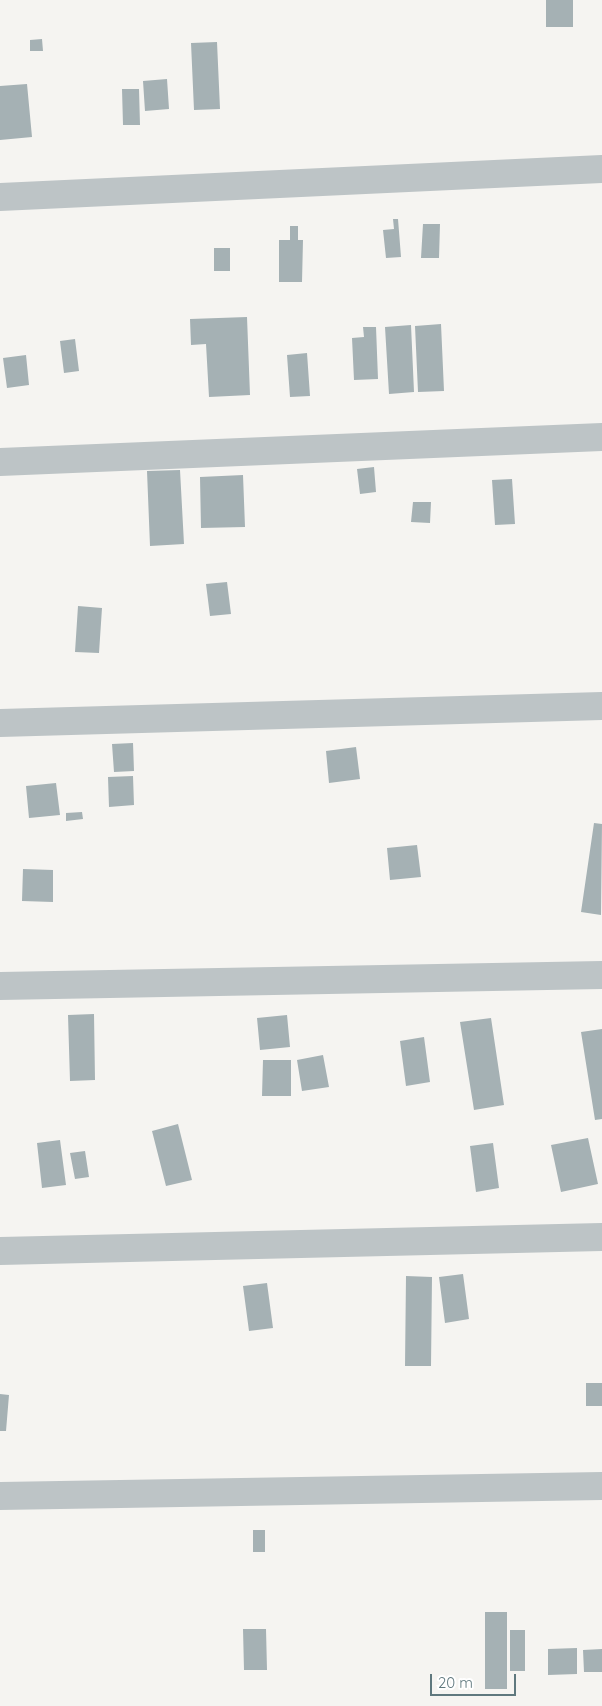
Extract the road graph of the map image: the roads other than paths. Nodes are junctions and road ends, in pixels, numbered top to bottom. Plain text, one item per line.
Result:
1 (602, 169) edge
2 (0, 197) edge
3 (602, 437) edge
4 (0, 462) edge
5 (602, 706) edge
6 (0, 723) edge
7 (602, 975) edge
8 (0, 986) edge
9 (602, 1237) edge
10 (0, 1251) edge
11 (602, 1486) edge
12 (0, 1496) edge

1 - 2 street
3 - 4 street
5 - 6 street
7 - 8 street
9 - 10 street
11 - 12 street

